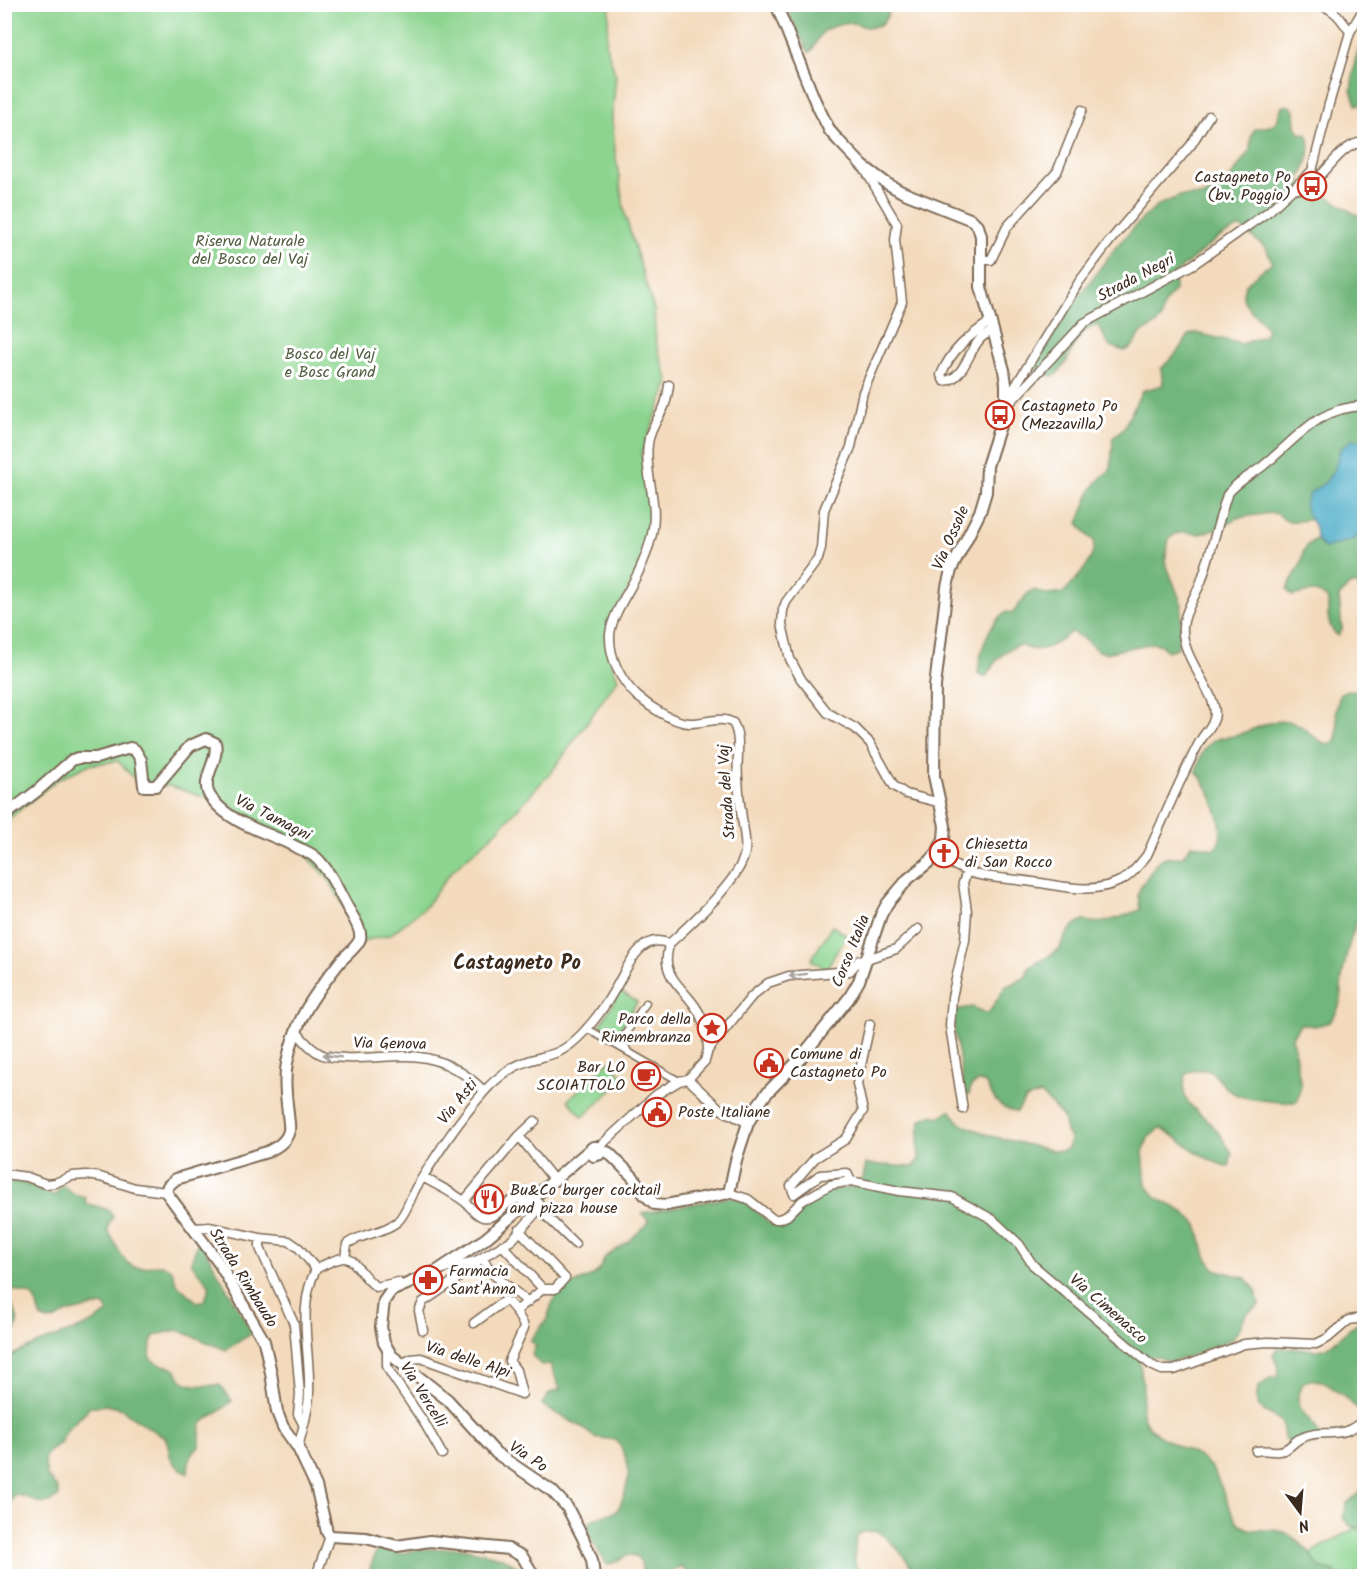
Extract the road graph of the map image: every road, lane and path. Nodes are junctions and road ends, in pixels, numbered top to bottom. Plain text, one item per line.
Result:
1 (776, 4) edge
2 (1315, 4) edge
3 (1365, 8) edge
4 (1350, 32) junction
5 (1082, 110) dead end
6 (1209, 116) dead end
7 (1365, 142) edge
8 (863, 166) junction
9 (1294, 189) junction
10 (981, 260) junction
11 (992, 326) junction
12 (669, 385) dead end
13 (1006, 402) junction
14 (1365, 406) edge
15 (941, 803) junction
16 (4, 816) edge
17 (937, 853) junction
18 (967, 871) junction
19 (918, 929) dead end
20 (669, 944) junction
21 (867, 960) junction
22 (646, 1003) dead end
23 (870, 1024) dead end
24 (586, 1028) junction
25 (296, 1031) junction
26 (708, 1050) junction
27 (628, 1053) junction
28 (684, 1080) junction
29 (484, 1091) junction
30 (963, 1109) dead end
31 (535, 1121) dead end
32 (748, 1123) junction
33 (519, 1136) junction
34 (597, 1151) junction
35 (4, 1174) edge
36 (423, 1177) junction
37 (554, 1180) junction
38 (851, 1181) junction
39 (166, 1192) junction
40 (729, 1192) junction
41 (531, 1200) junction
42 (464, 1201) junction
43 (539, 1209) junction
44 (194, 1228) junction
45 (519, 1230) junction
46 (260, 1238) junction
47 (575, 1244) dead end
48 (502, 1245) junction
49 (345, 1258) junction
50 (479, 1260) junction
51 (316, 1269) junction
52 (437, 1270) junction
53 (401, 1287) junction
54 (543, 1288) junction
55 (528, 1302) junction
56 (516, 1311) junction
57 (1365, 1318) edge
58 (474, 1323) dead end
59 (423, 1330) dead end
60 (394, 1357) junction
61 (1365, 1419) edge
62 (303, 1424) junction
63 (298, 1448) junction
64 (1256, 1451) dead end
65 (442, 1454) dead end
66 (330, 1536) junction
67 (316, 1576) edge
68 (534, 1576) edge
69 (594, 1576) edge

1 - 8 street
2 - 4 street
3 - 4 street, Strada Negri
4 - 9 street, Strada Negri
5 - 10 street
6 - 13 street
7 - 9 street, Strada Negri
8 - 10 street, Via Ossole
8 - 15 street
9 - 13 street, Strada Negri
10 - 11 street, Via Ossole
11 - 11 street
11 - 13 street, Via Ossole
12 - 20 street, Strada del Vaj
13 - 15 street, Via Ossole
14 - 18 street
15 - 17 street, Via Ossole
16 - 25 street, Via Tamagni
17 - 18 street
17 - 21 street, Corso Italia
18 - 30 street
19 - 21 street
20 - 24 street, Via Asti
20 - 26 street
21 -> 26 street
21 - 32 street, Corso Italia
22 - 27 street
23 - 38 street, Via Cimenasco
24 - 27 street
24 - 29 street, Via Asti
29 -> 25 street, Via Genova
25 - 39 street
26 - 28 street
27 - 28 street
28 - 32 street
28 - 34 street
29 - 36 street, Via Asti
31 - 33 street
32 - 40 street, Corso Italia
33 - 37 street
33 - 42 street
34 - 37 street
34 - 40 street
35 - 39 street
36 - 42 street
36 - 49 street, Via Asti
37 - 41 street
38 - 40 street, Via Cimenasco
38 - 57 street, Via Cimenasco
39 - 44 street, Strada Rimbaudo
41 - 42 street
41 - 43 street
41 - 52 street
43 - 45 street
43 - 47 street
44 - 46 street
44 - 63 street, Strada Rimbaudo
45 - 48 street
45 - 54 street
46 - 51 street
46 - 62 street
48 - 50 street
48 - 54 street
49 - 51 street
49 - 53 street
50 - 52 street
50 - 55 street
50 - 59 street
51 - 62 street
52 - 53 street
53 - 60 street
54 - 55 street
55 - 56 street
56 - 58 street
56 - 60 street, Via delle Alpi
60 - 65 street, Via Vercelli
60 - 69 street, Via Po
61 - 64 street
62 - 63 street
63 - 66 street, Strada Rimbaudo
66 - 67 street
66 - 68 street

